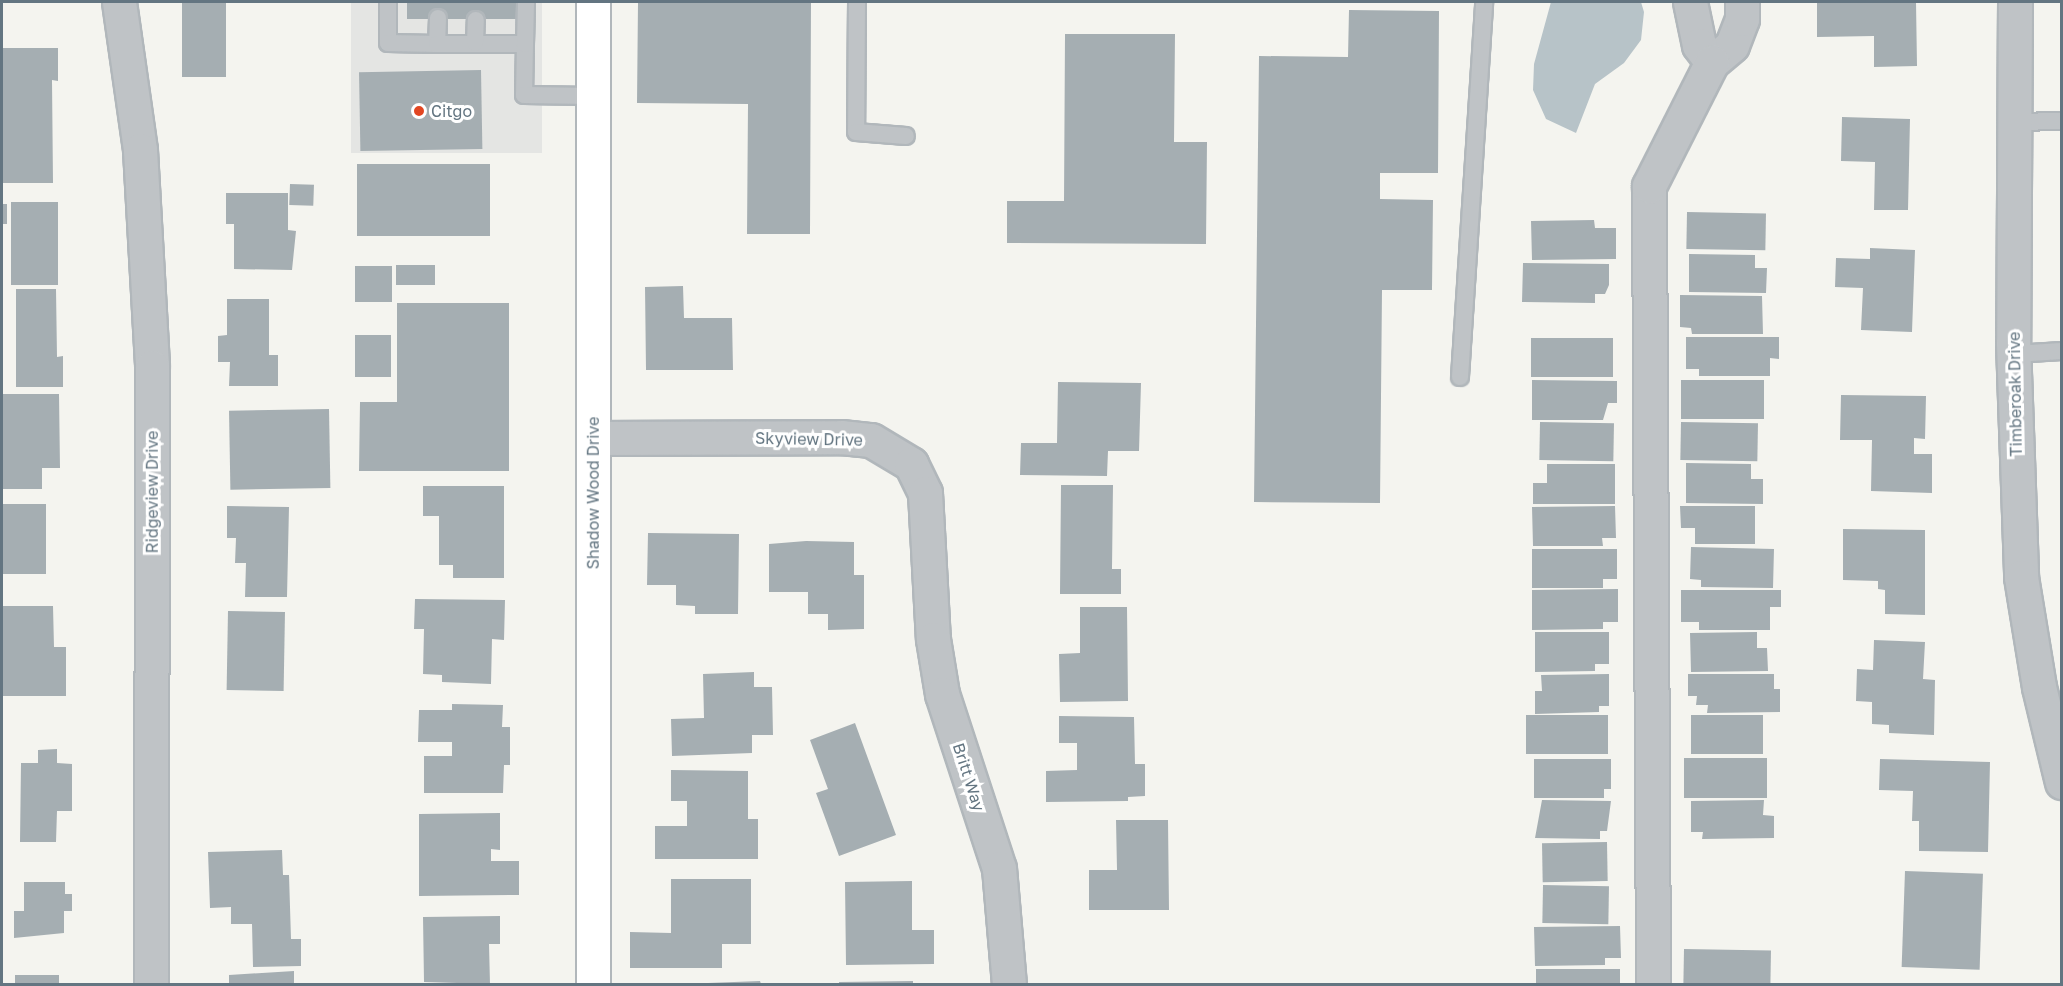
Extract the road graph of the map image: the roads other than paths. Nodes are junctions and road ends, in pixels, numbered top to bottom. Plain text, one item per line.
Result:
1 (119, 2) edge
2 (388, 2) edge
3 (526, 2) edge
4 (593, 2) edge
5 (858, 2) edge
6 (1484, 2) edge
7 (1690, 2) edge
8 (1742, 2) edge
9 (2015, 2) edge
10 (438, 18) dead end
11 (476, 20) dead end
12 (475, 43) junction
13 (437, 44) junction
14 (525, 44) junction
15 (1712, 62) junction
16 (593, 96) junction
17 (2061, 121) edge
18 (2015, 122) junction
19 (906, 136) dead end
20 (2061, 351) edge
21 (2014, 354) junction
22 (1460, 377) dead end
23 (593, 438) junction
24 (929, 568) joint
25 (2061, 782) edge
26 (151, 984) edge
27 (593, 984) edge
28 (1009, 984) edge
29 (1653, 984) edge

1 - 26 street, Ridgeview Drive
2 - 13 lane
3 - 14 lane
4 - 16 street, Shadow Wood Drive
5 - 19 lane
6 - 22 lane
7 - 15 street
8 - 15 street
9 - 18 street, Timberoak Drive
10 - 13 lane
11 - 12 lane
12 - 13 lane
12 - 14 lane
14 - 16 lane
15 - 29 street
16 - 23 street, Shadow Wood Drive
17 - 18 lane
18 - 21 street, Timberoak Drive
20 - 21 lane
21 - 25 street, Timberoak Drive
23 - 24 street, Skyview Drive
23 - 27 street, Shadow Wood Drive
24 - 28 street, Britt Way

